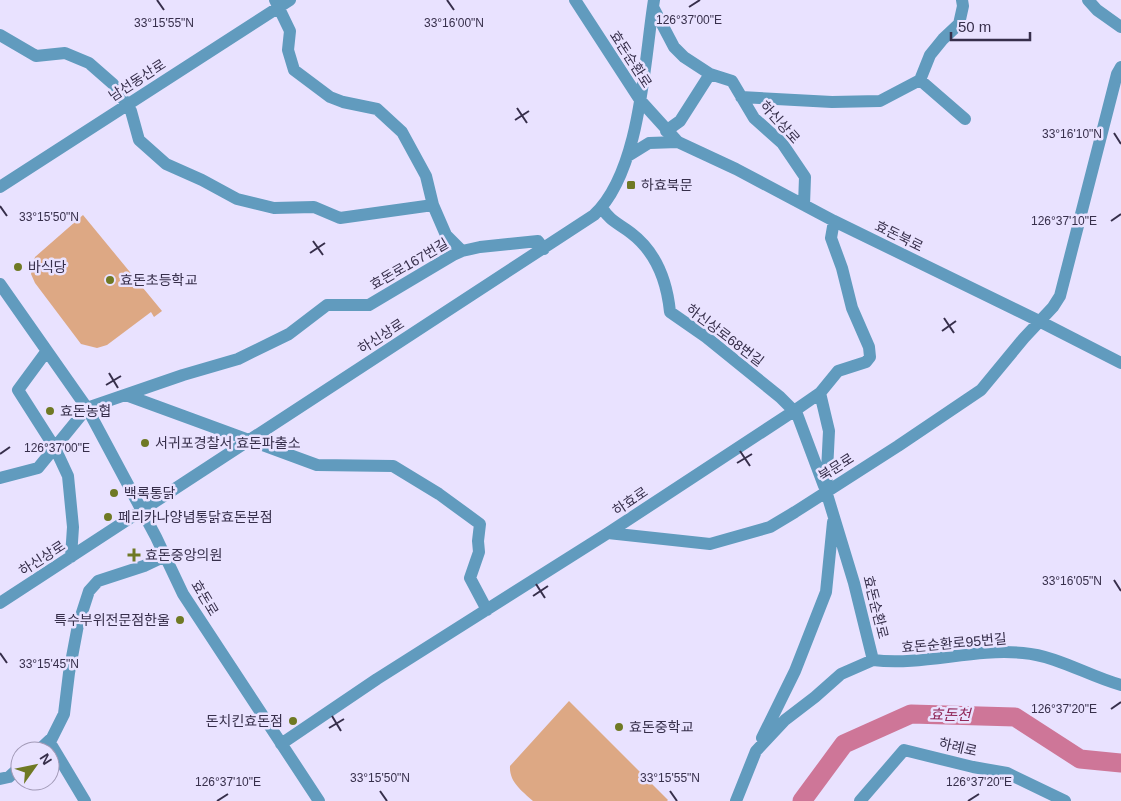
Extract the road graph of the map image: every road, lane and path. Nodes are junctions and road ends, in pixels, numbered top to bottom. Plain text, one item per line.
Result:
1 (290, 0) edge
2 (575, 0) edge
3 (962, 0) edge
4 (1088, 0) edge
5 (277, 4) edge
6 (654, 4) edge
7 (1121, 27) edge
8 (0, 35) edge
9 (1121, 67) edge
10 (710, 74) junction
11 (920, 80) junction
12 (741, 97) junction
13 (640, 100) junction
14 (127, 105) junction
15 (965, 119) dead end
16 (666, 131) junction
17 (678, 142) junction
18 (628, 156) junction
19 (0, 186) edge
20 (433, 205) junction
21 (804, 205) junction
22 (602, 208) junction
23 (834, 221) junction
24 (544, 249) junction
25 (462, 251) junction
26 (0, 284) edge
27 (1040, 321) junction
28 (46, 352) junction
29 (1121, 363) edge
30 (820, 393) junction
31 (126, 395) junction
32 (87, 408) junction
33 (794, 411) junction
34 (249, 440) junction
35 (55, 448) junction
36 (0, 478) edge
37 (826, 491) junction
38 (141, 510) junction
39 (833, 515) junction
40 (608, 533) junction
41 (165, 556) junction
42 (70, 557) junction
43 (0, 603) edge
44 (487, 610) junction
45 (873, 660) junction
46 (1121, 685) edge
47 (49, 741) edge
48 (282, 744) junction
49 (756, 751) junction
50 (60, 759) edge
51 (85, 801) edge
52 (319, 801) edge
53 (736, 801) edge
54 (860, 801) edge
55 (1065, 801) edge

1 - 5 street, 남선동산로
2 - 13 street, 효돈순환로
3 - 11 street
4 - 7 street
5 - 14 street, 남선동산로
5 - 20 street
6 - 10 street, 하신상로
6 - 13 street, 하신상로
8 - 14 street
9 - 27 street, 북문로
10 - 12 street, 하신상로
10 - 16 street
11 - 12 street
11 - 15 street
12 - 21 street, 하신상로
13 - 16 street, 효돈순환로
13 - 18 street, 하신상로
14 - 19 street, 남선동산로
14 - 20 street
16 - 17 street, 효돈북로
17 - 18 street
17 - 21 street, 효돈북로
18 - 22 street, 하신상로
20 - 25 street
21 - 23 street, 효돈북로
22 - 24 street, 하신상로
22 - 33 street, 하신상로68번길
23 - 27 street, 효돈북로
23 - 30 street, 하효로
24 - 25 street, 효돈로167번길
24 - 34 street, 하신상로
25 - 31 street, 효돈로167번길
26 - 28 street, 효돈로
27 - 29 street, 효돈북로
27 - 37 street, 북문로
28 - 32 street, 효돈로
28 - 35 street
30 - 33 street, 하효로
30 - 37 street, 효돈순환로
31 - 32 street, 효돈로167번길
31 - 34 street
32 - 35 street
32 - 38 street, 효돈로
33 - 37 street, 하신상로68번길
33 - 40 street, 하효로
34 - 38 street, 하신상로
34 - 44 street
35 - 36 street
35 - 42 street
37 - 39 street, 효돈순환로
37 - 40 street, 북문로
38 - 41 street, 효돈로
38 - 42 street, 하신상로
39 - 45 street, 효돈순환로
39 - 49 street
40 - 44 street, 하효로
41 - 47 street
41 - 48 street, 효돈로
42 - 43 street, 하신상로
44 - 48 street, 하효로
45 - 46 street, 효돈순환로95번길
45 - 49 street, 효돈순환로
48 - 52 street, 효돈로
49 - 53 street, 효돈순환로
50 - 51 street
54 - 55 street, 하례로

